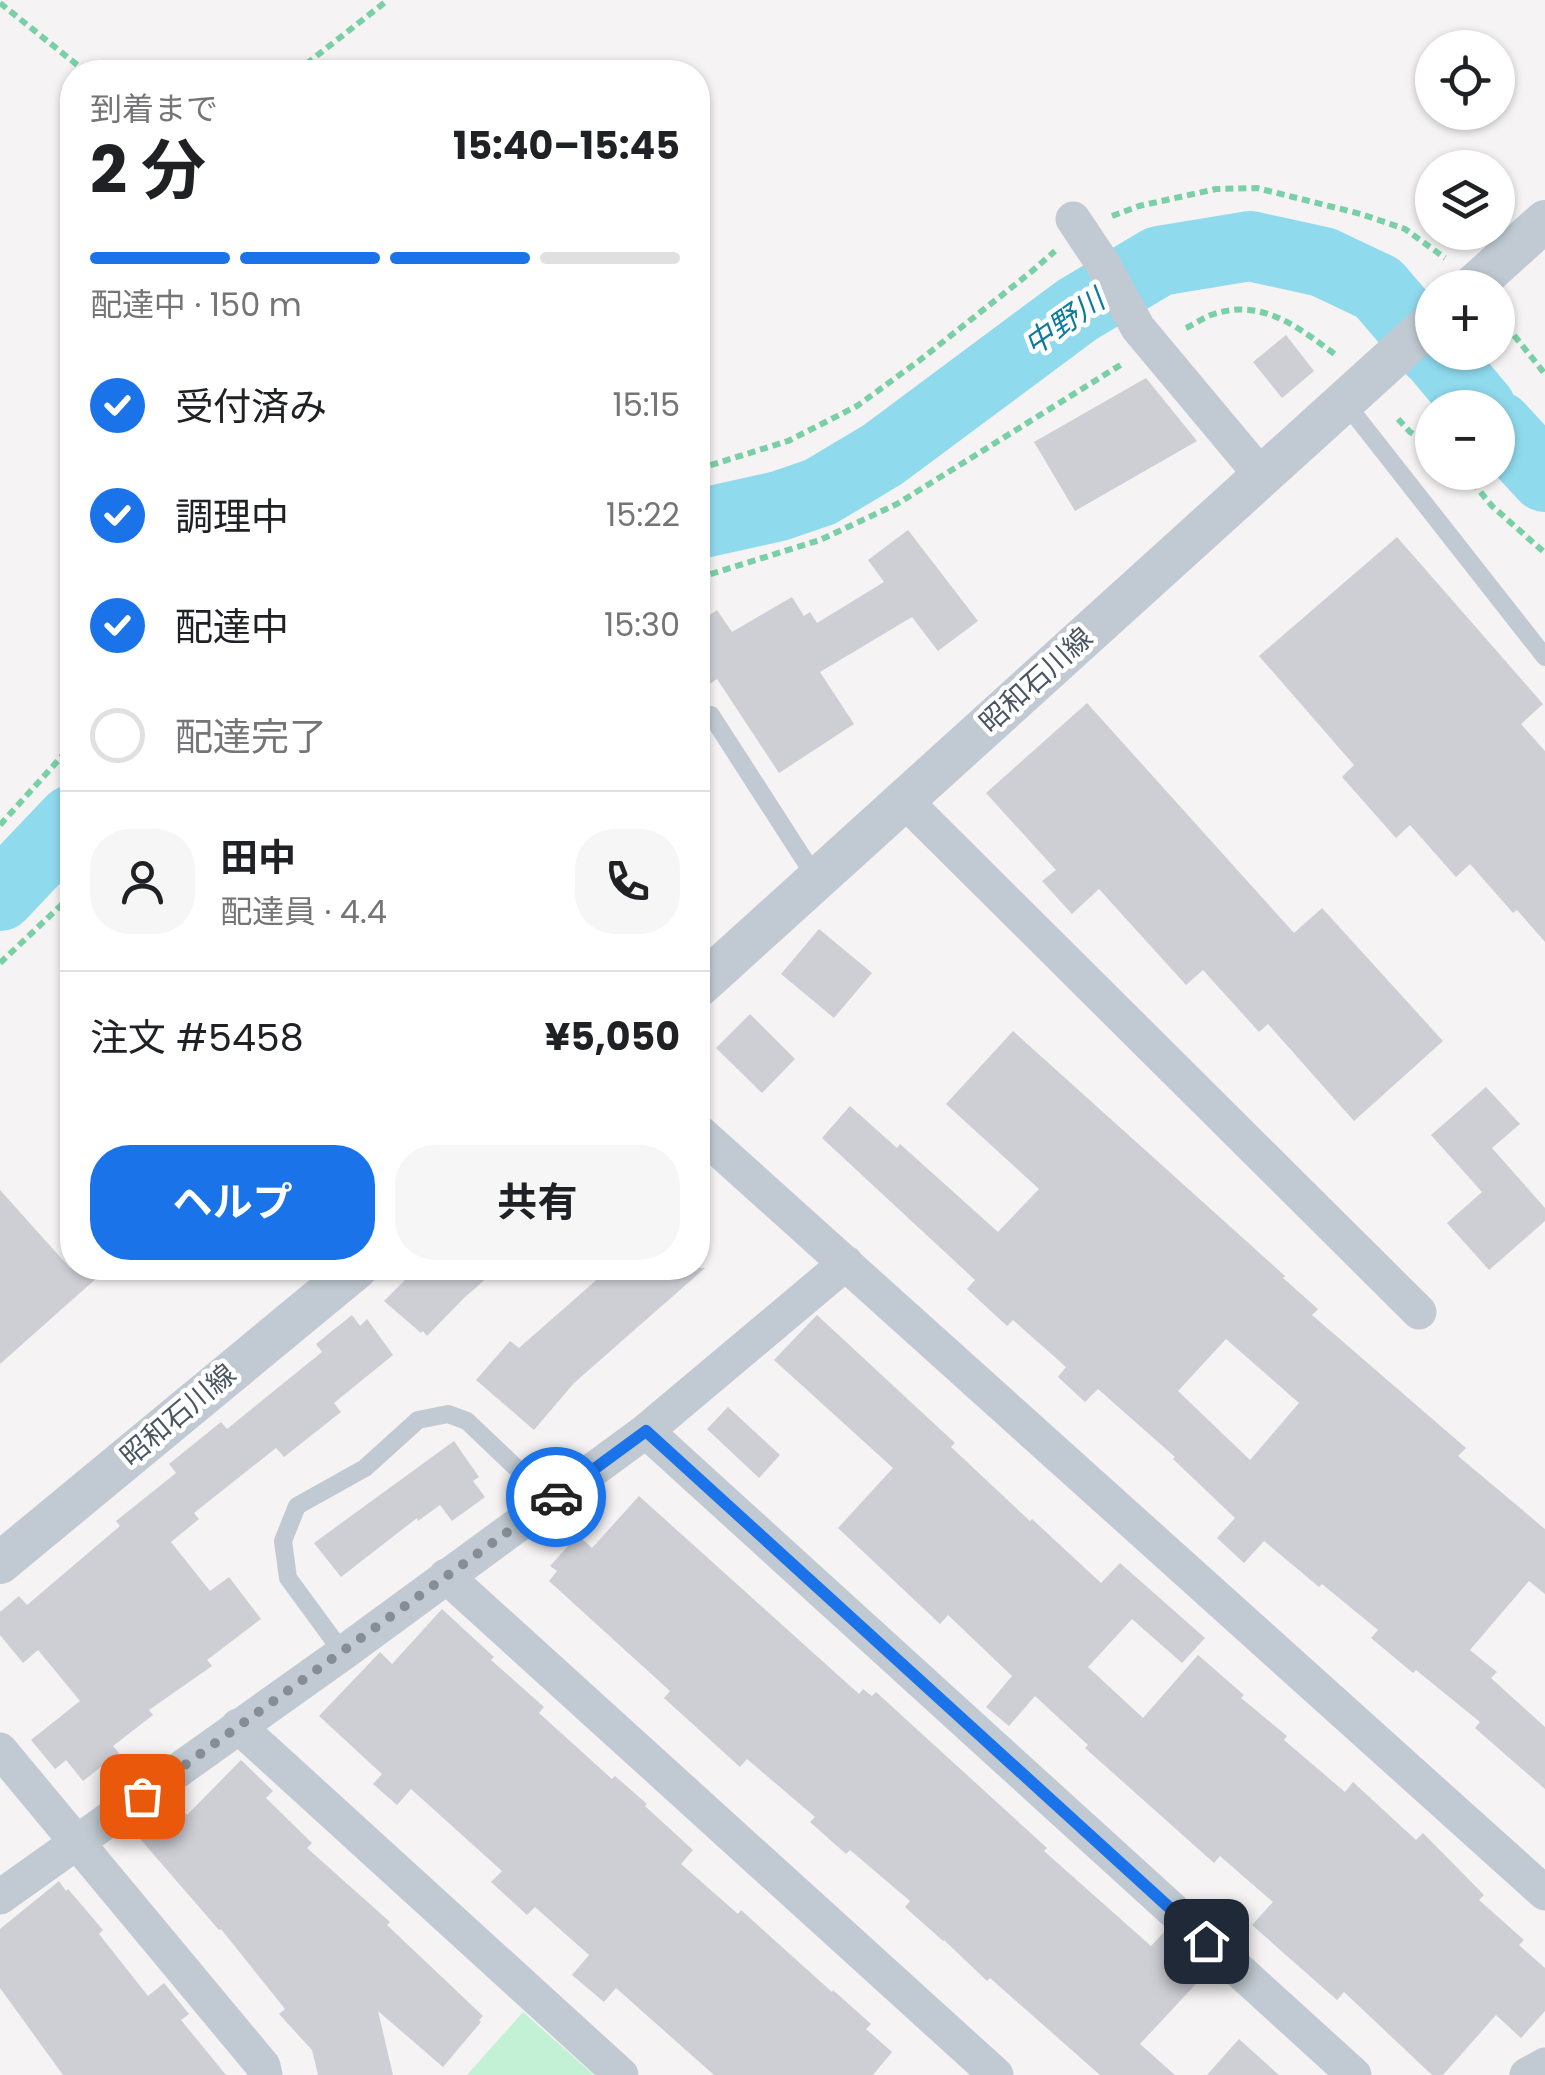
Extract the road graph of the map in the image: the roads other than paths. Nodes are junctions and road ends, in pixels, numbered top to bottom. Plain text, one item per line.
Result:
1 (1073, 220) dead end
2 (1545, 221) edge
3 (1491, 270) edge
4 (1415, 341) edge
5 (1370, 392) junction
6 (1261, 475) junction
7 (1545, 657) edge
8 (710, 715) dead end
9 (918, 814) dead end
10 (817, 880) junction
11 (710, 976) edge
12 (710, 1142) edge
13 (846, 1263) junction
14 (342, 1280) edge
15 (1419, 1312) dead end
16 (646, 1431) junction
17 (551, 1501) junction
18 (0, 1563) edge
19 (446, 1576) junction
20 (343, 1654) junction
21 (238, 1726) junction
22 (0, 1750) edge
23 (78, 1843) junction
24 (1545, 1893) edge
25 (0, 1897) edge
26 (1545, 2066) edge
27 (265, 2075) edge
28 (621, 2075) edge
29 (996, 2075) edge
30 (1354, 2075) edge
31 (1527, 2075) edge

1 - 6 street
2 - 3 street
4 - 5 street, 昭和石川線
5 - 6 street, 昭和石川線
5 - 7 lane
6 - 10 street, 昭和石川線
8 - 10 lane
9 - 15 street
10 - 11 street, 昭和石川線
12 - 13 street
13 - 16 street
13 - 24 street
14 - 18 street, 昭和石川線
16 - 17 street
16 - 30 street
17 - 19 street
17 - 20 lane
19 - 20 street
19 - 29 street
20 - 21 street
21 - 23 street
21 - 28 street
22 - 23 street
23 - 25 street
23 - 27 street
26 - 31 street

